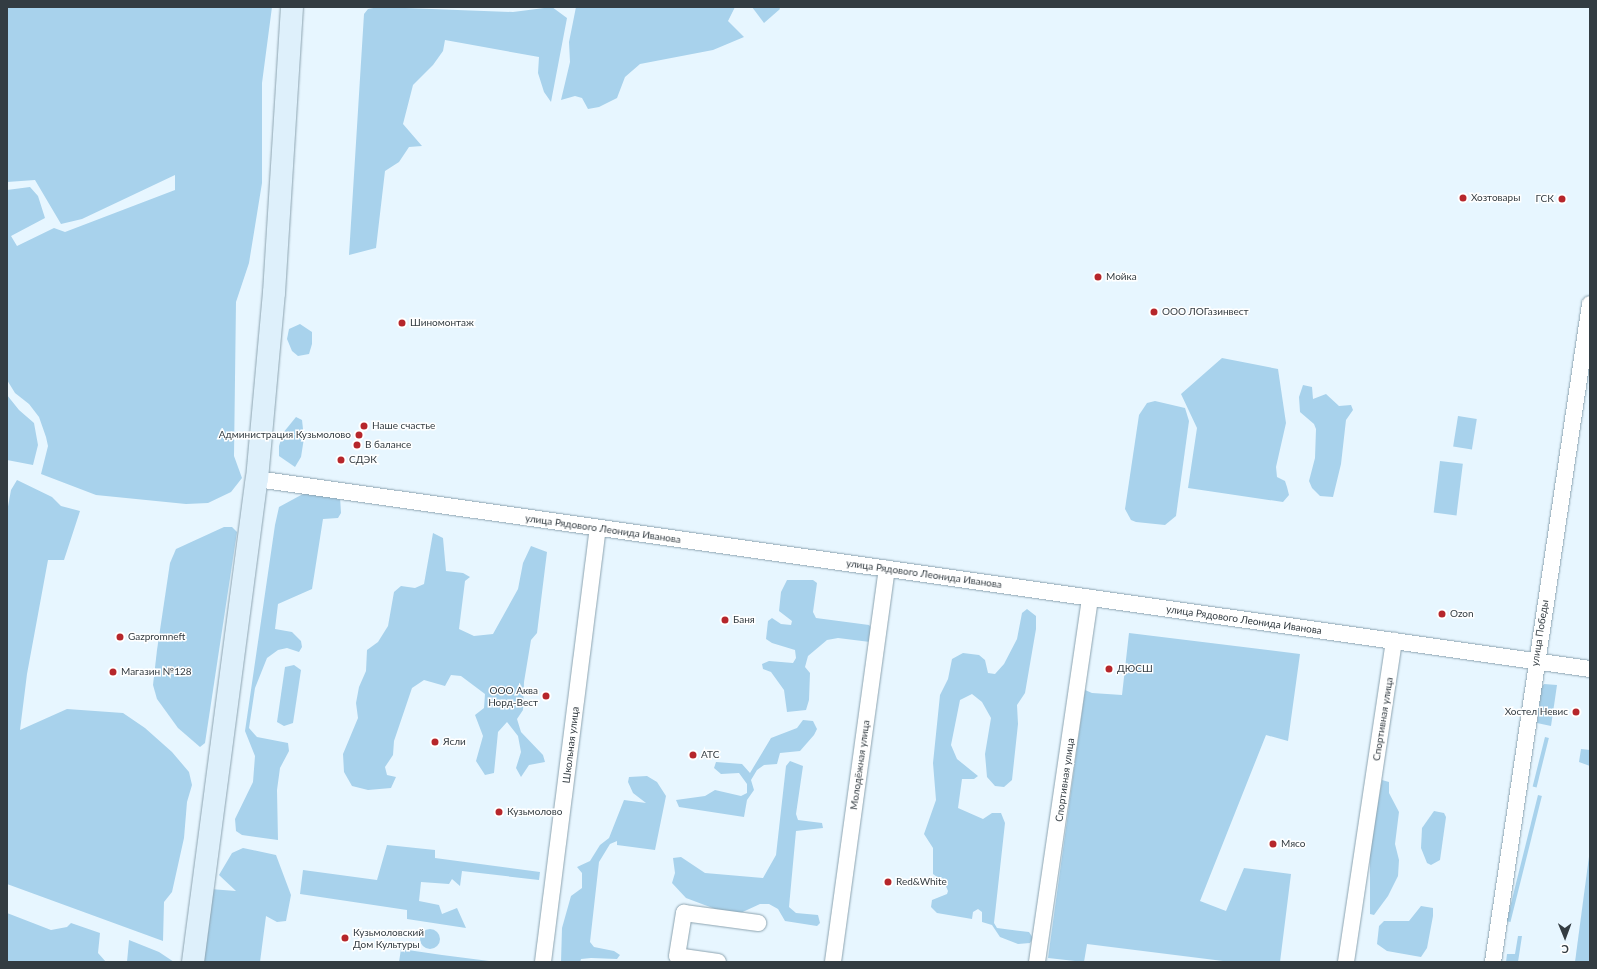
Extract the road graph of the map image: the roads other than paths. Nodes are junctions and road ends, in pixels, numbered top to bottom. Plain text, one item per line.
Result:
1 (292, 7) edge
2 (1590, 304) edge
3 (257, 479) junction
4 (598, 528) junction
5 (887, 569) junction
6 (1090, 598) junction
7 (1394, 641) junction
8 (1536, 661) junction
9 (1590, 669) edge
10 (758, 923) dead end
11 (193, 962) edge
12 (544, 962) edge
13 (718, 962) edge
14 (832, 962) edge
15 (1038, 962) edge
16 (1346, 962) edge
17 (1493, 962) edge

1 - 3 main road
2 - 8 street, улица Победы
3 - 4 street, улица Рядового Леонида Иванова
3 - 11 main road
4 - 5 street, улица Рядового Леонида Иванова
4 - 12 street, Школьная улица
5 - 6 street, улица Рядового Леонида Иванова
5 - 14 street, Молодёжная улица
6 - 7 street, улица Рядового Леонида Иванова
6 - 15 street, Спортивная улица
7 - 8 street, улица Рядового Леонида Иванова
7 - 16 street, Спортивная улица
8 - 9 street, улица Рядового Леонида Иванова
8 - 17 street, улица Победы
10 - 13 street

